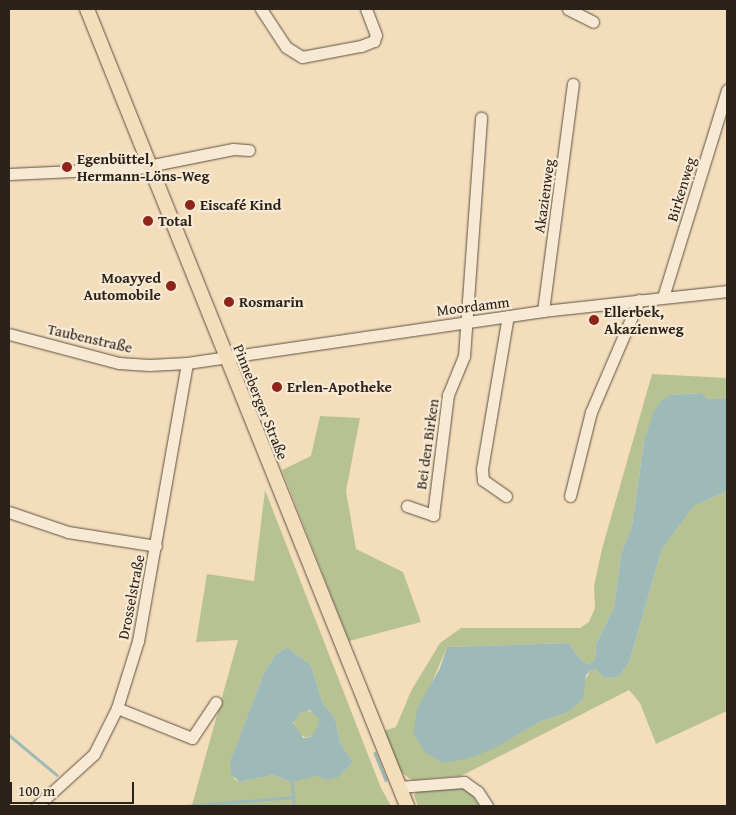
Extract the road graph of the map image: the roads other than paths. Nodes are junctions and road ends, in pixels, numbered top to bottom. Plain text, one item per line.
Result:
1 (87, 9) edge
2 (261, 9) edge
3 (366, 9) edge
4 (568, 9) edge
5 (593, 22) dead end
6 (573, 84) dead end
7 (727, 90) edge
8 (480, 118) dead end
9 (249, 150) dead end
10 (149, 166) junction
11 (9, 174) edge
12 (727, 291) edge
13 (663, 297) junction
14 (639, 300) junction
15 (544, 311) junction
16 (508, 316) junction
17 (469, 322) junction
18 (9, 334) edge
19 (225, 357) junction
20 (187, 363) junction
21 (506, 496) dead end
22 (570, 496) dead end
23 (407, 506) dead end
24 (9, 512) edge
25 (156, 546) junction
26 (216, 702) dead end
27 (117, 708) junction
28 (400, 790) junction
29 (37, 806) edge
30 (407, 806) edge
31 (487, 806) edge

1 - 10 main road, Pinneberger Straße
2 - 3 street
4 - 5 street
6 - 15 street, Akazienweg
7 - 13 street, Birkenweg
8 - 17 street
9 - 10 street
10 - 11 street
10 - 19 main road, Pinneberger Straße
12 - 13 street, Moordamm
13 - 14 street, Moordamm
14 - 15 street, Moordamm
14 - 22 street
15 - 16 street, Moordamm
16 - 17 street, Moordamm
16 - 21 street
17 - 19 street, Moordamm
17 - 23 street, Bei den Birken
18 - 20 street, Taubenstraße
19 - 20 street, Taubenstraße
19 - 28 main road, Pinneberger Straße
20 - 25 street, Drosselstraße
24 - 25 street
25 - 27 street, Drosselstraße
26 - 27 street
27 - 29 street, Drosselstraße
28 - 30 main road, Pinneberger Straße
28 - 31 street

